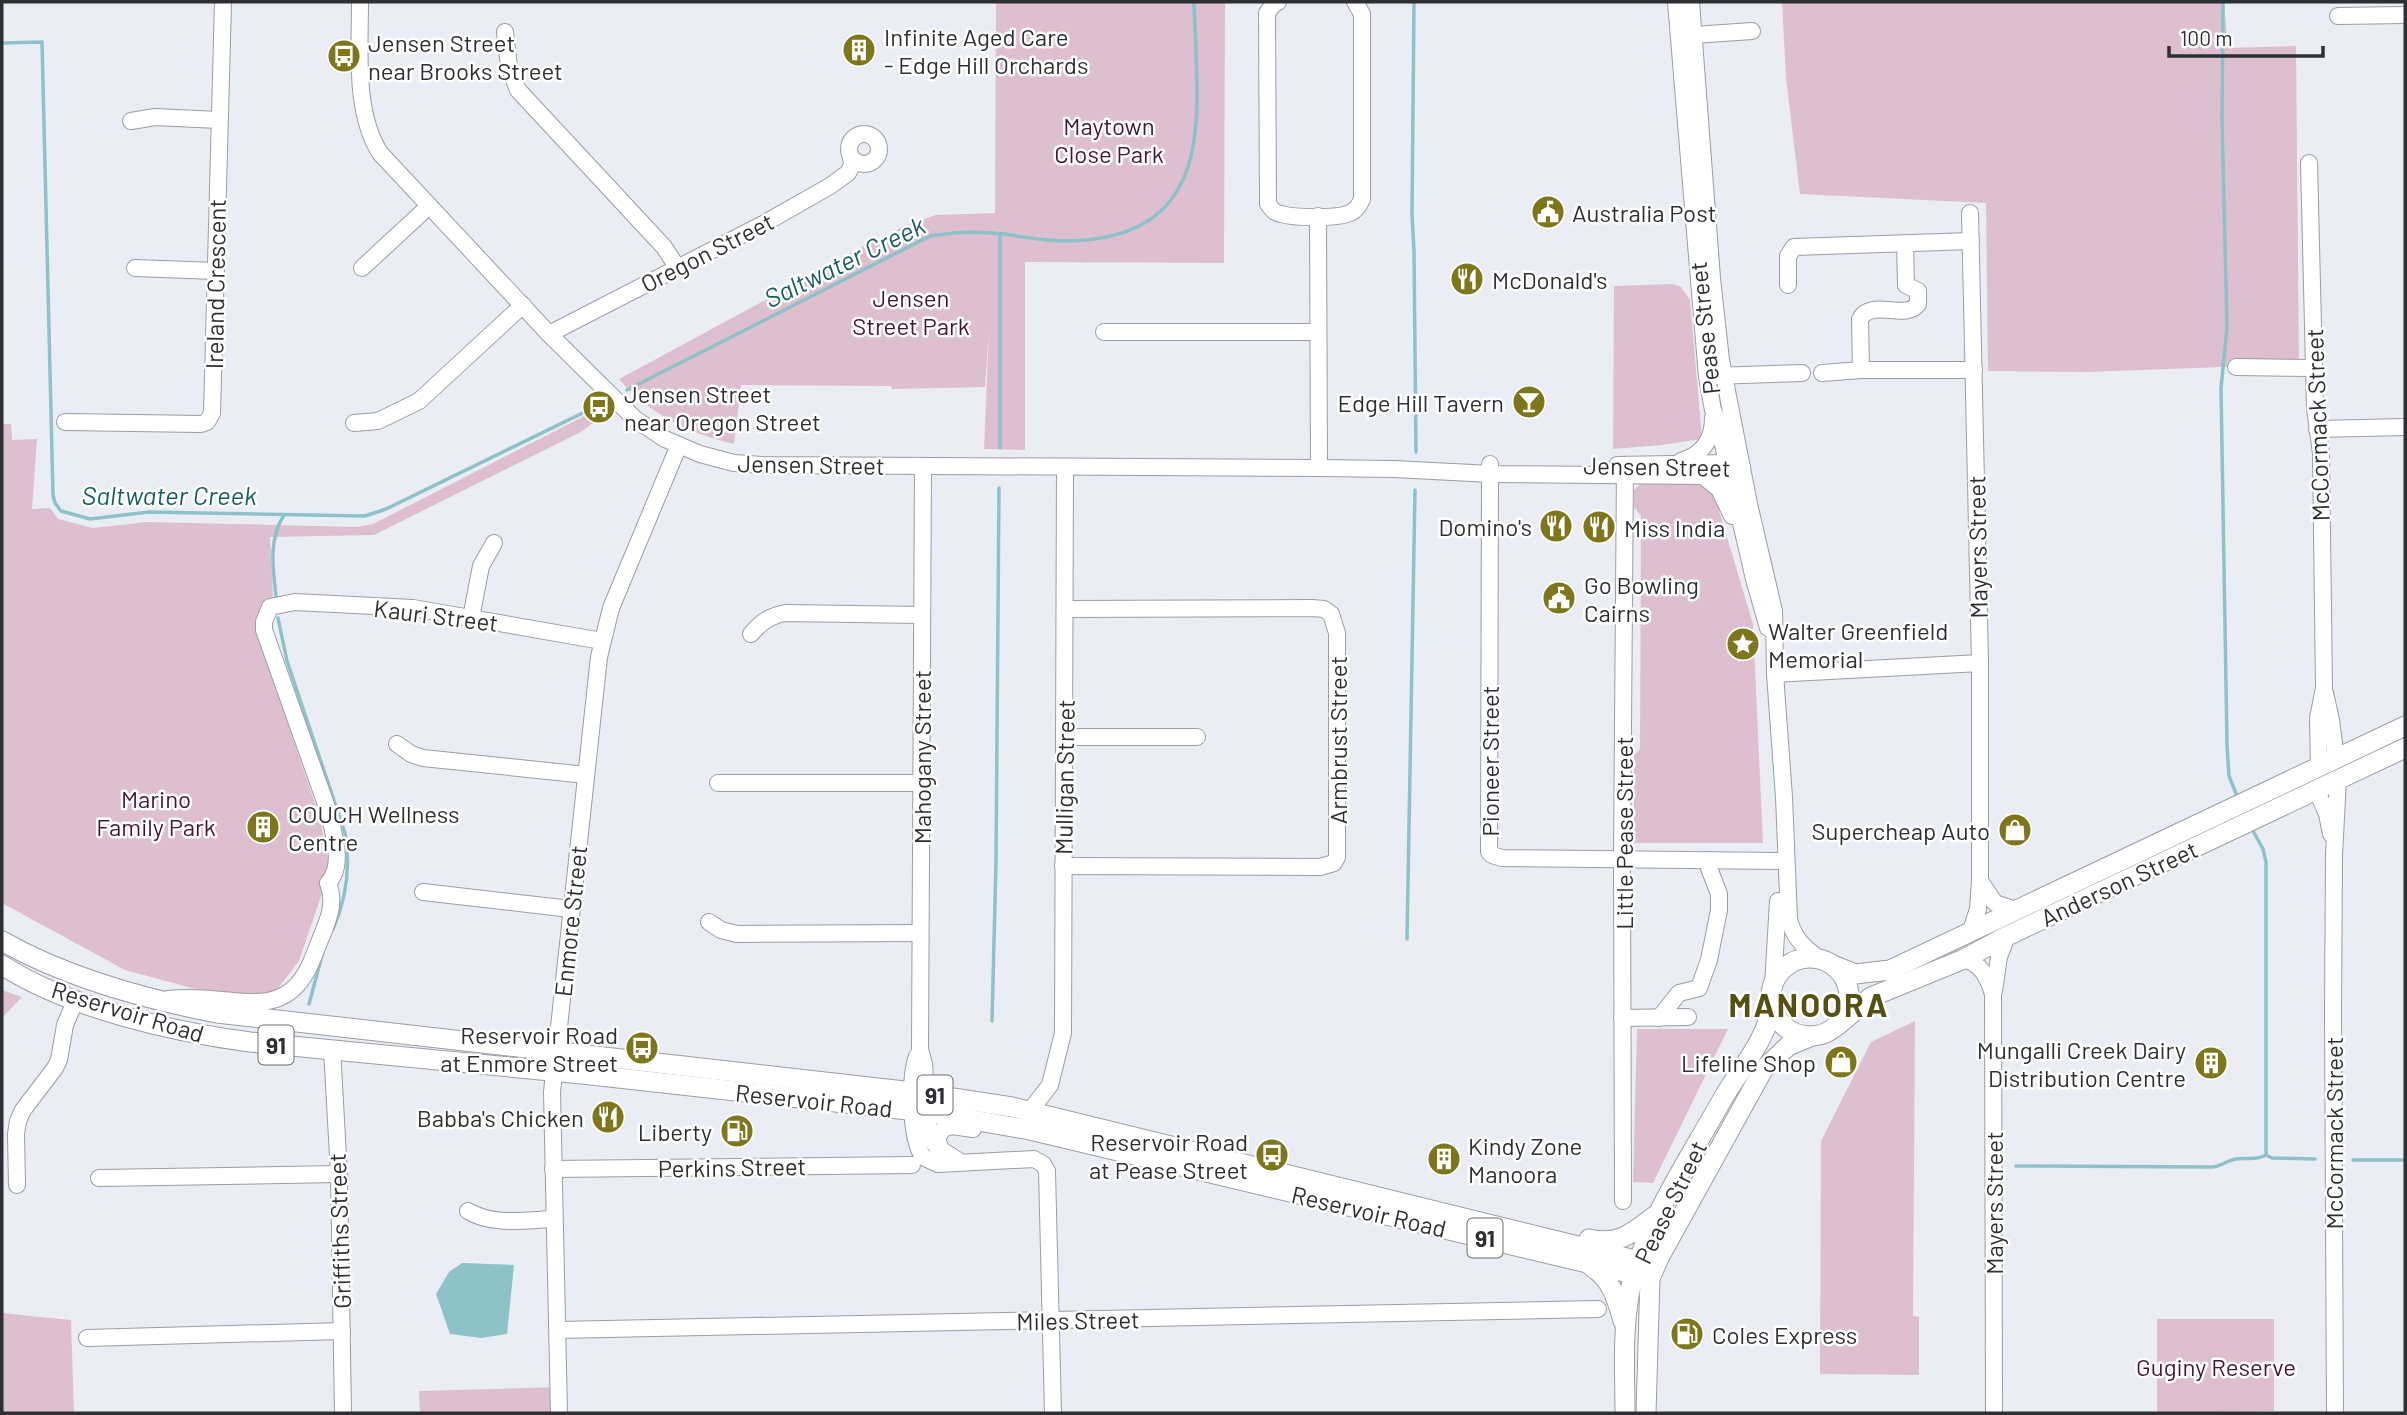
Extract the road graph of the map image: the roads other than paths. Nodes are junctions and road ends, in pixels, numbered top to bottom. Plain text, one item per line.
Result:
1 (223, 2) edge
2 (359, 2) edge
3 (1278, 2) edge
4 (1355, 2) edge
5 (1676, 2) edge
6 (1691, 2) edge
7 (2405, 15) edge
8 (2337, 16) dead end
9 (1752, 31) dead end
10 (505, 32) dead end
11 (1694, 35) junction
12 (219, 120) junction
13 (131, 121) dead end
14 (851, 157) junction
15 (872, 162) junction
16 (2309, 163) dead end
17 (844, 178) junction
18 (429, 206) junction
19 (1970, 213) dead end
20 (1318, 216) junction
21 (1971, 241) junction
22 (1905, 243) junction
23 (677, 267) junction
24 (135, 268) dead end
25 (362, 268) dead end
26 (215, 271) junction
27 (1788, 285) dead end
28 (523, 305) junction
29 (1104, 332) dead end
30 (1318, 332) junction
31 (549, 334) junction
32 (2236, 367) dead end
33 (2314, 368) junction
34 (1861, 370) junction
35 (1974, 370) junction
36 (1802, 373) dead end
37 (1822, 373) dead end
38 (1715, 376) junction
39 (1713, 410) junction
40 (65, 422) dead end
41 (354, 423) dead end
42 (2405, 427) edge
43 (2318, 429) junction
44 (679, 445) junction
45 (1676, 463) junction
46 (923, 466) junction
47 (1065, 467) junction
48 (1318, 468) junction
49 (1733, 468) junction
50 (1490, 469) junction
51 (1624, 470) junction
52 (1703, 476) junction
53 (494, 543) dead end
54 (1748, 554) junction
55 (1065, 609) junction
56 (922, 615) junction
57 (471, 618) junction
58 (751, 634) dead end
59 (602, 641) junction
60 (1774, 647) junction
61 (1980, 663) junction
62 (1774, 674) junction
63 (2405, 726) edge
64 (1064, 737) junction
65 (1196, 737) dead end
66 (397, 744) dead end
67 (2405, 748) edge
68 (2328, 763) junction
69 (586, 775) junction
70 (2338, 779) junction
71 (718, 783) dead end
72 (921, 783) junction
73 (2316, 789) junction
74 (2334, 853) junction
75 (1622, 859) junction
76 (1708, 860) junction
77 (1782, 861) junction
78 (1063, 866) junction
79 (1980, 881) junction
80 (423, 892) dead end
81 (572, 909) junction
82 (2016, 910) junction
83 (709, 922) dead end
84 (1971, 931) junction
85 (2, 932) edge
86 (920, 933) junction
87 (2007, 936) junction
88 (2, 941) edge
89 (1964, 959) junction
90 (1828, 962) junction
91 (57, 966) junction
92 (4, 967) edge
93 (1773, 986) junction
94 (1993, 994) junction
95 (76, 999) junction
96 (157, 1000) junction
97 (1772, 1008) junction
98 (1688, 1017) dead end
99 (1622, 1018) junction
100 (1659, 1018) junction
101 (1838, 1025) junction
102 (1812, 1036) junction
103 (332, 1049) junction
104 (554, 1052) junction
105 (553, 1072) junction
106 (1050, 1085) junction
107 (919, 1102) junction
108 (1053, 1116) junction
109 (1030, 1121) junction
110 (941, 1150) junction
111 (959, 1161) junction
112 (912, 1165) dead end
113 (552, 1170) junction
114 (339, 1174) junction
115 (99, 1178) dead end
116 (17, 1185) dead end
117 (1623, 1200) dead end
118 (468, 1211) dead end
119 (1660, 1212) junction
120 (554, 1219) junction
121 (1496, 1226) junction
122 (1585, 1264) junction
123 (1641, 1272) junction
124 (1598, 1310) dead end
125 (1051, 1320) junction
126 (1625, 1328) junction
127 (342, 1331) junction
128 (558, 1331) junction
129 (87, 1338) dead end
130 (343, 1413) edge
131 (559, 1413) edge
132 (1054, 1413) edge
133 (1625, 1413) edge
134 (1646, 1413) edge
135 (1994, 1413) edge
136 (2335, 1413) edge

1 - 12 street, Ireland Crescent
2 - 18 street, Jensen Street
3 - 20 street
4 - 20 street
5 - 38 street, Pease Street
6 - 11 street, Pease Street
7 - 8 street
9 - 11 street
10 - 23 street
11 - 38 street, Pease Street
12 - 13 street
12 - 26 street, Ireland Crescent
14 - 15 street
14 - 15 street
14 - 17 street
15 - 17 street, Oregon Street
16 - 33 street, McCormack Street
17 - 23 street, Oregon Street
18 - 25 street
18 - 28 street, Jensen Street
19 - 21 street, Mayers Street
20 - 30 street
21 - 22 street
21 - 35 street, Mayers Street
22 - 27 street
22 - 34 street
23 - 31 street, Oregon Street
24 - 26 street
26 - 40 street, Ireland Crescent
28 - 31 street, Jensen Street
28 - 41 street
29 - 30 street
30 - 48 street
31 - 44 street, Jensen Street
32 - 33 street
33 - 43 street, McCormack Street
34 - 35 street
34 - 37 street
35 - 61 street, Mayers Street
36 - 38 street
38 - 39 street, Pease Street
38 - 49 street, Pease Street
39 - 45 street
39 - 49 street, Pease Street
42 - 43 street
43 - 68 street, McCormack Street
44 - 46 street, Jensen Street
44 - 59 street, Enmore Street
45 - 49 street, Jensen Street
45 - 51 street, Jensen Street
46 - 47 street, Jensen Street
46 - 56 street, Mahogany Street
47 - 48 street, Jensen Street
47 - 55 street, Mulligan Street
48 - 50 street, Jensen Street
49 - 52 street, Jensen Street
49 - 54 street, Pease Street
49 - 60 street, Pease Street
50 - 51 street, Jensen Street
50 - 75 street, Pioneer Street
51 - 52 street, Jensen Street
51 - 75 street, Little Pease Street
52 - 54 street
53 - 57 street
54 - 60 street, Pease Street
55 - 64 street, Mulligan Street
55 - 78 street, Armbrust Street
56 - 58 street
56 - 72 street, Mahogany Street
57 - 59 street, Kauri Street
57 - 96 street, Kauri Street
59 - 69 street, Enmore Street
60 - 62 street, Pease Street
61 - 62 street
61 - 79 street, Mayers Street
62 - 77 street, Pease Street
63 - 68 main road, Anderson Street
64 - 65 street
64 - 78 street, Mulligan Street
66 - 69 street
67 - 70 main road, Anderson Street
68 - 70 main road, McCormack Street
68 - 73 main road, McCormack Street
68 - 82 main road, Anderson Street
69 - 81 street, Enmore Street
70 - 73 main road, Anderson Street
70 - 74 street, McCormack Street
71 - 72 street
72 - 86 street, Mahogany Street
73 - 74 street, McCormack Street
73 - 87 main road, Anderson Street
74 - 136 street, McCormack Street
75 - 76 street, Pioneer Street
75 - 99 street, Little Pease Street
76 - 77 street, Pioneer Street
76 - 100 street
77 - 90 street, Pease Street
77 - 93 street, Pease Street
78 - 106 street, Mulligan Street
79 - 82 street
79 - 84 street, Mayers Street
80 - 81 street
81 - 104 street, Enmore Street
82 - 84 main road, Anderson Street
83 - 86 street
84 - 90 main road, Anderson Street
85 - 91 main road
86 - 107 street, Mahogany Street
87 - 89 main road, Anderson Street
87 - 94 street, Mayers Street
88 - 91 main road, Reservoir Road / 91
89 - 94 street, Mayers Street
89 - 101 main road, Anderson Street
90 - 93 main road
90 - 101 main road
91 - 96 main road, Reservoir Road / 91
92 - 95 main road, Reservoir Road / 91
93 - 97 main road
94 - 135 street, Mayers Street
95 - 103 main road, Reservoir Road / 91
95 - 116 street
96 - 104 main road, Reservoir Road / 91
97 - 102 main road
97 - 119 main road, Pease Street
98 - 100 street
99 - 100 street
99 - 117 street, Little Pease Street
101 - 102 main road
102 - 123 main road, Pease Street
103 - 105 main road, Reservoir Road / 91
103 - 114 street, Griffiths Street
104 - 105 street, Enmore Street
104 - 107 main road, Reservoir Road / 91
105 - 107 main road, Reservoir Road / 91
105 - 113 street, Enmore Street
106 - 108 street, Mulligan Street
106 - 109 street, Mulligan Street
107 - 109 main road, Reservoir Road / 91
107 - 110 street
107 - 111 street
108 - 109 main road, Reservoir Road / 91
108 - 121 main road, Reservoir Road / 91
109 - 110 street
109 - 122 main road, Reservoir Road / 91
110 - 111 street
111 - 125 street
112 - 113 street, Perkins Street
113 - 120 street, Enmore Street
114 - 115 street
114 - 127 street, Griffiths Street
118 - 120 street
119 - 121 main road
119 - 123 main road, Pease Street
120 - 128 street, Enmore Street
121 - 123 main road, Reservoir Road / 91
122 - 123 main road, Reservoir Road
122 - 126 main road, 91
123 - 126 main road, Pease Street
123 - 134 main road, Pease Street
124 - 125 street, Miles Street
125 - 128 street, Miles Street
125 - 132 street
126 - 133 main road, Pease Street / 91
127 - 129 street
127 - 130 street, Griffiths Street
128 - 131 street, Enmore Street

